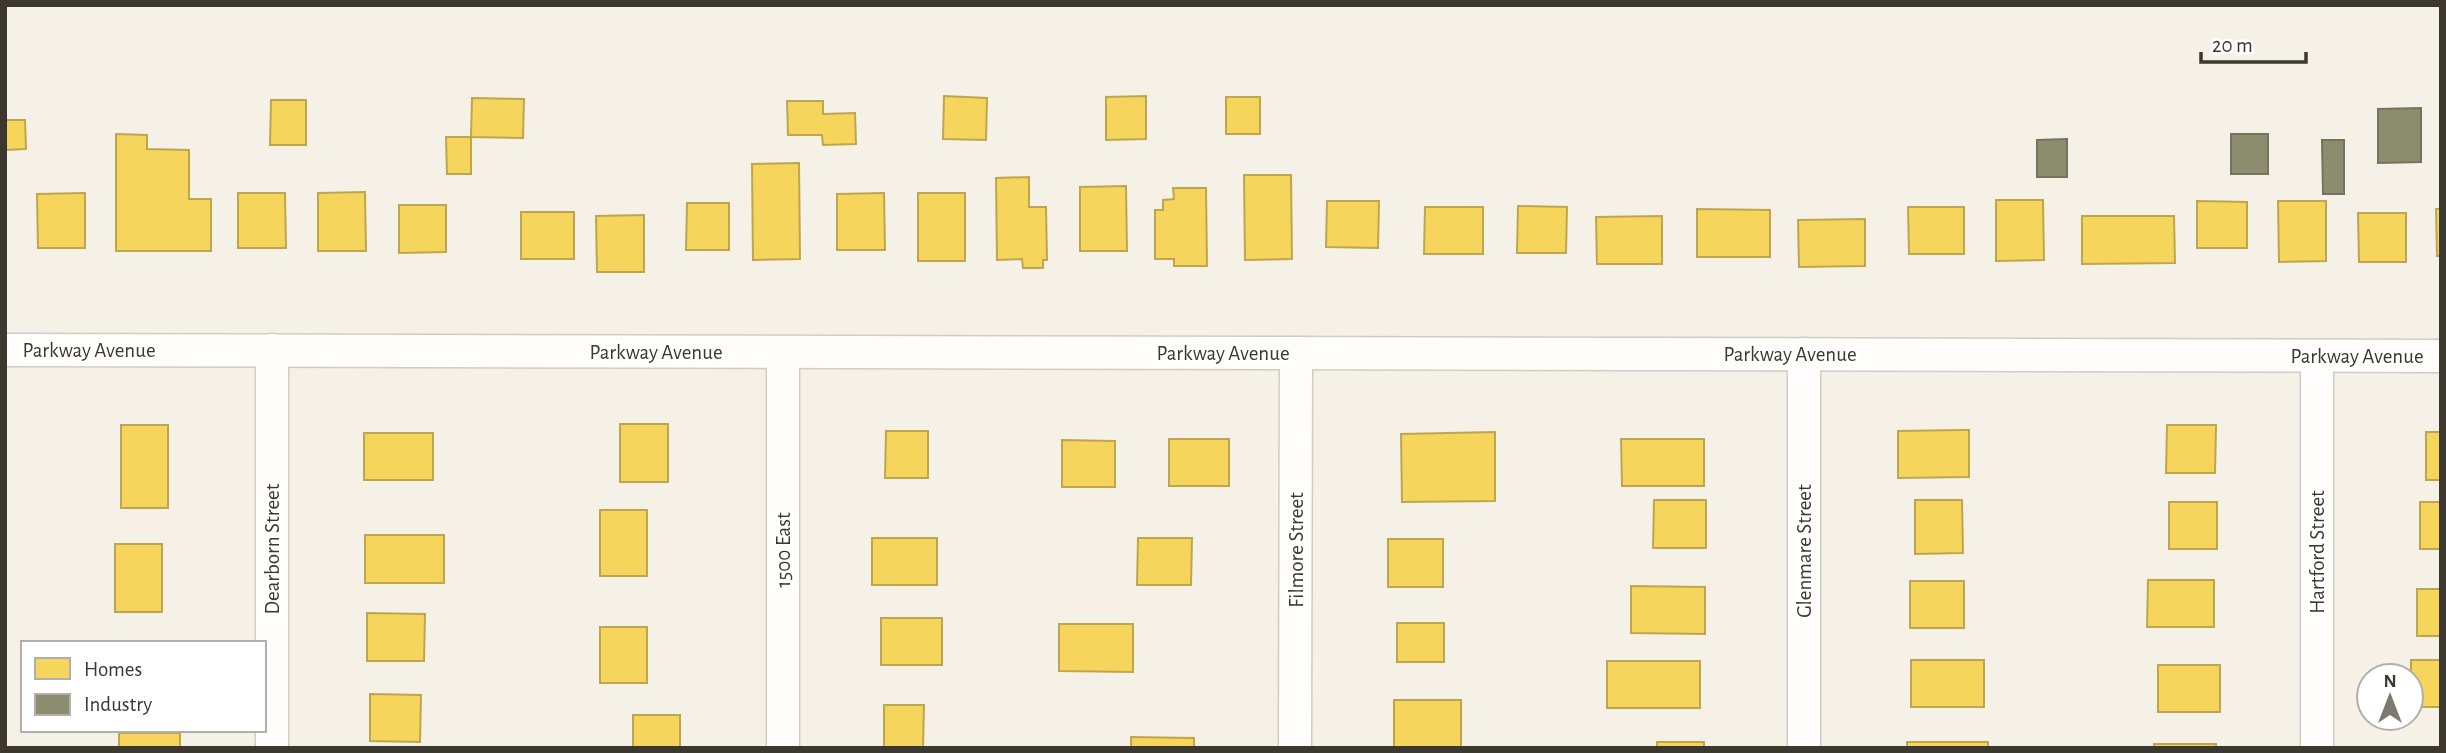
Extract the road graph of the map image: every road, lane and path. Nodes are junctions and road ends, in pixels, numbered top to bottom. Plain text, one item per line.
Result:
1 (5, 350) edge
2 (272, 350) junction
3 (783, 352) junction
4 (1296, 353) junction
5 (1804, 354) junction
6 (2317, 356) junction
7 (2441, 356) edge
8 (272, 748) edge
9 (783, 748) edge
10 (1295, 748) edge
11 (1804, 748) edge
12 (2316, 748) edge

1 - 2 street, Parkway Avenue
2 - 3 street, Parkway Avenue
2 - 8 street, Dearborn Street
3 - 4 street, Parkway Avenue
3 - 9 street, 1500 East
4 - 5 street, Parkway Avenue
4 - 10 street, Filmore Street
5 - 6 street, Parkway Avenue
5 - 11 street, Glenmare Street
6 - 7 street, Parkway Avenue
6 - 12 street, Hartford Street

